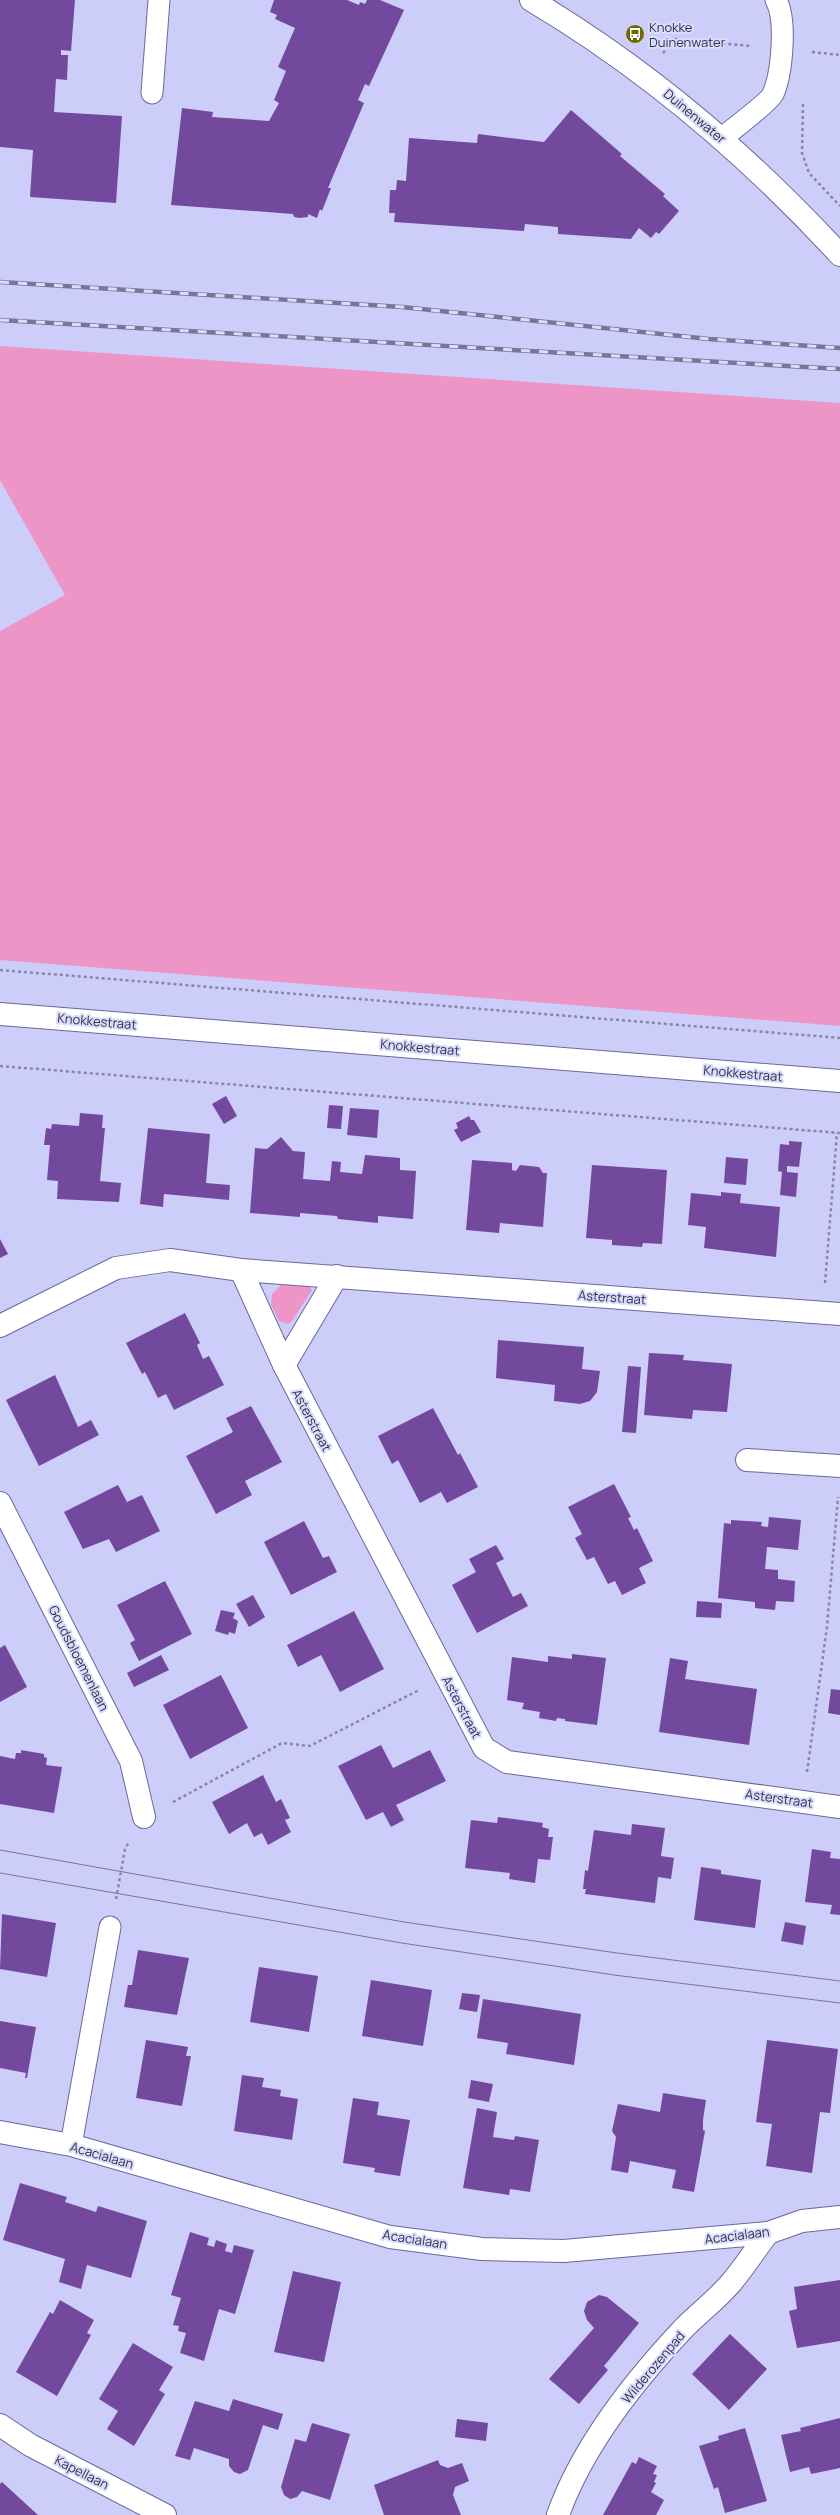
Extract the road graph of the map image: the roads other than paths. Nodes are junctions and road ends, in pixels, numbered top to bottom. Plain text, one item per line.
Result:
1 (159, 0) edge
2 (531, 0) edge
3 (776, 0) edge
4 (152, 93) dead end
5 (722, 138) junction
6 (840, 255) edge
7 (0, 1014) edge
8 (840, 1081) edge
9 (241, 1270) junction
10 (337, 1276) junction
11 (831, 1314) edge
12 (0, 1326) edge
13 (284, 1365) junction
14 (747, 1460) dead end
15 (840, 1466) edge
16 (0, 1503) edge
17 (840, 1807) edge
18 (144, 1818) road end
19 (110, 1927) road end
20 (0, 2132) edge
21 (71, 2145) junction
22 (840, 2217) edge
23 (768, 2233) junction
24 (0, 2425) edge
25 (165, 2515) edge
26 (558, 2515) edge

1 - 4 lane
2 - 5 street, Duinenwater
3 - 5 lane
5 - 6 street, Duinenwater
7 - 8 street, Knokkestraat
9 - 10 street, Asterstraat
9 - 12 street, Asterstraat
9 - 13 street, Asterstraat
10 - 11 street, Asterstraat
10 - 13 street
13 - 17 street, Asterstraat
14 - 15 street
16 - 18 street, Goudsbloemenlaan
19 - 21 lane
20 - 21 street, Acacialaan
21 - 23 street, Acacialaan
22 - 23 street, Acacialaan
23 - 26 street, Wilderozenpad
24 - 25 street, Kapellaan

